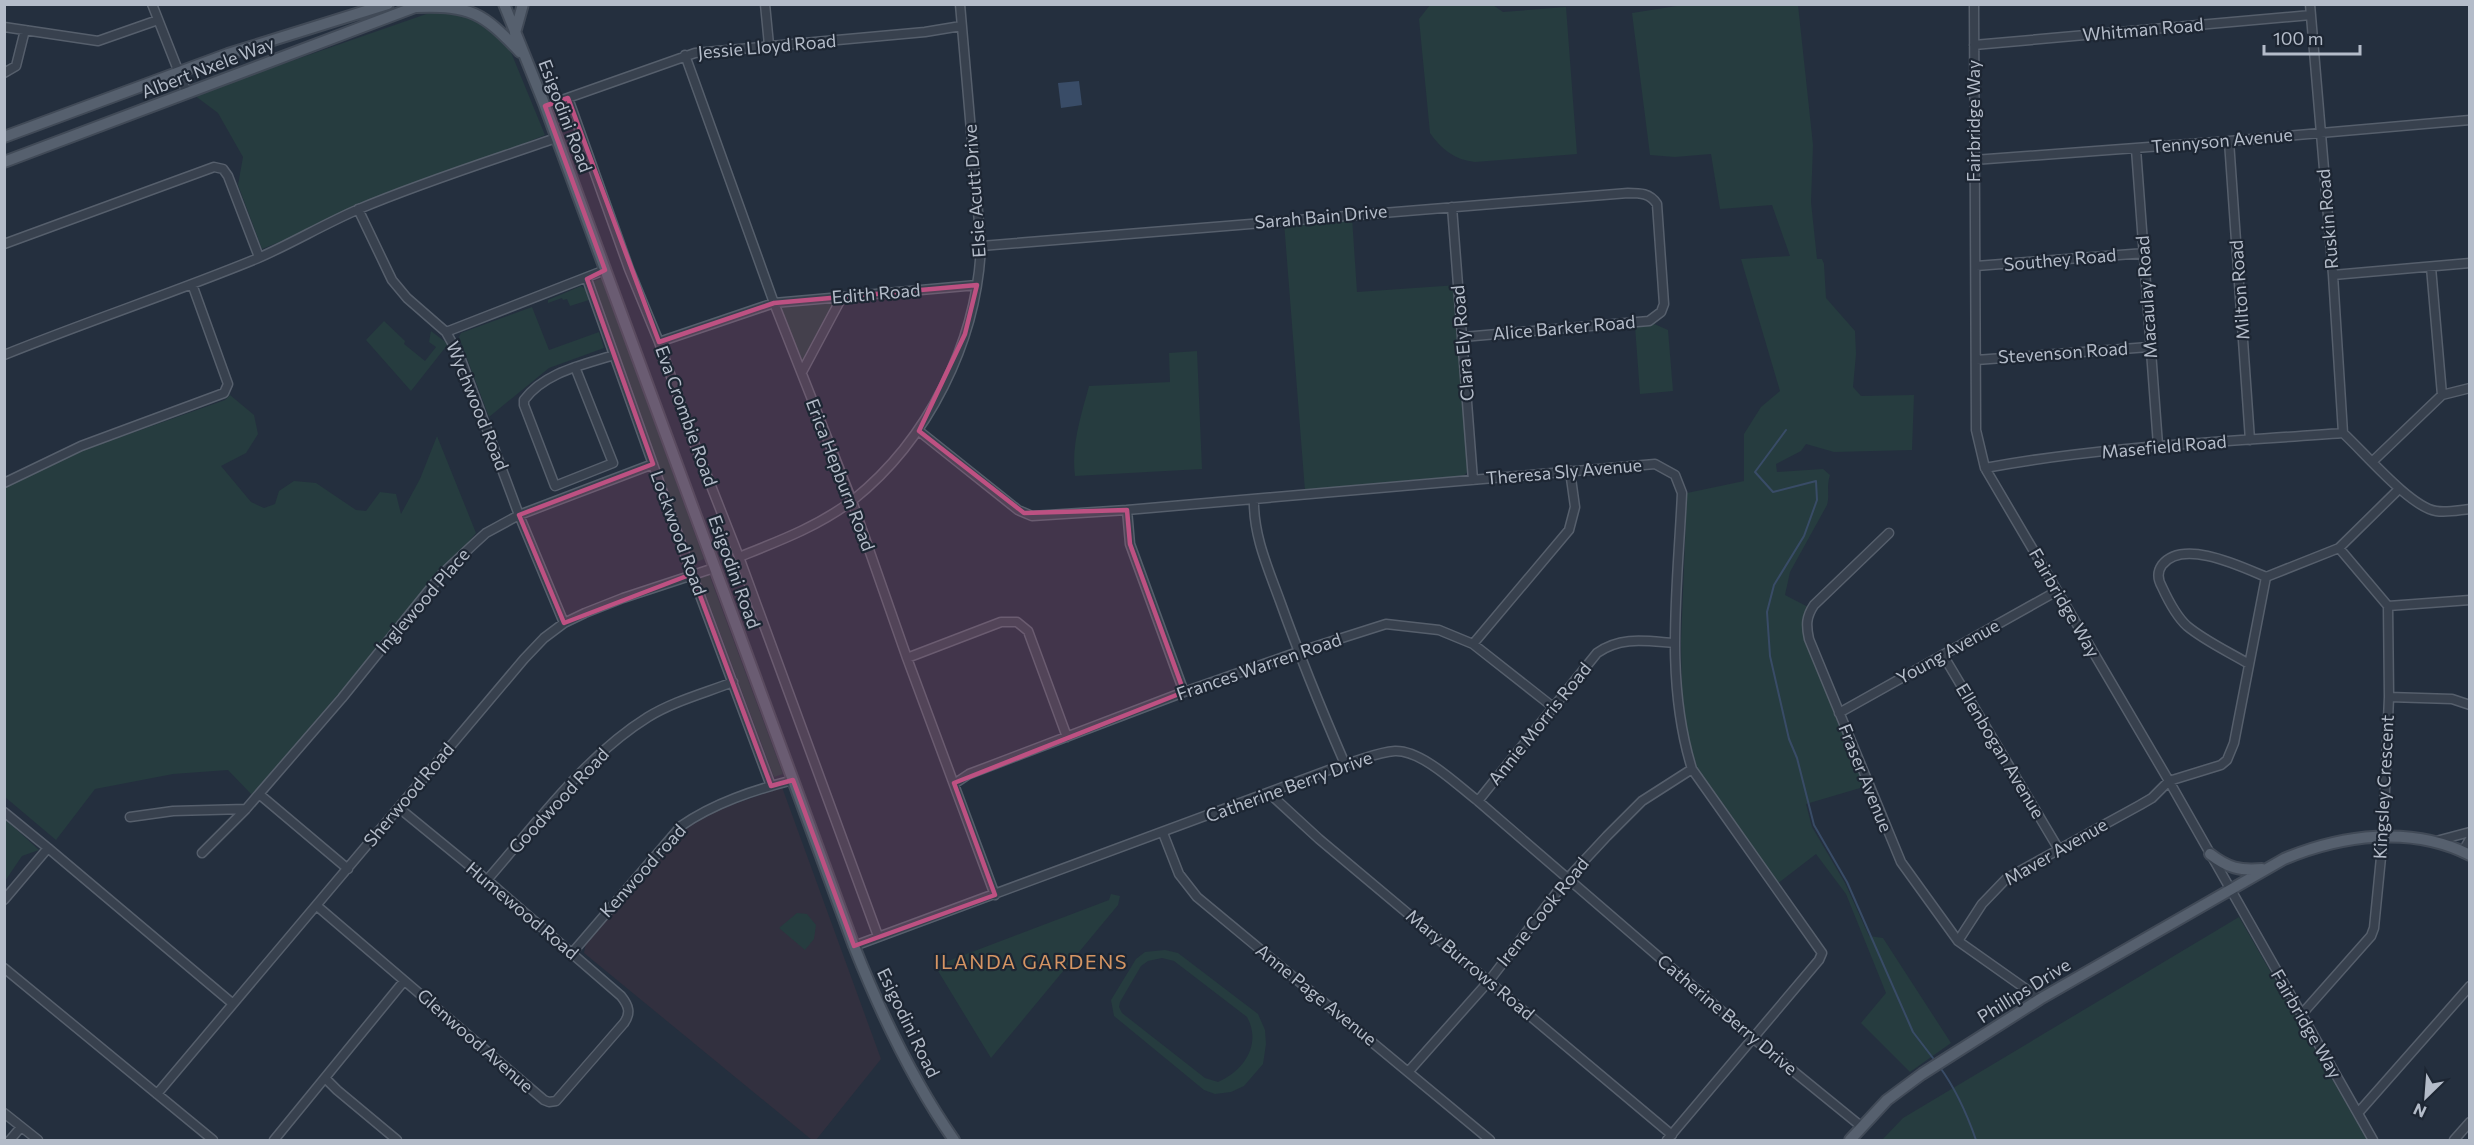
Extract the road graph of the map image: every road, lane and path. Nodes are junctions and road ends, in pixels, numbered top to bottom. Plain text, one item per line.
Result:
1 (152, 4) edge
2 (388, 4) edge
3 (504, 4) edge
4 (523, 4) edge
5 (765, 4) edge
6 (960, 4) edge
7 (1974, 4) edge
8 (2310, 4) edge
9 (419, 6) edge
10 (2311, 15) junction
11 (158, 20) junction
12 (961, 26) junction
13 (4, 27) edge
14 (25, 30) junction
15 (515, 33) junction
16 (769, 45) junction
17 (1974, 45) junction
18 (685, 55) junction
19 (524, 56) junction
20 (179, 72) junction
21 (4, 73) edge
22 (187, 93) junction
23 (568, 99) junction
24 (545, 106) junction
25 (2469, 120) edge
26 (2320, 133) junction
27 (4, 137) edge
28 (556, 138) junction
29 (2229, 141) junction
30 (2136, 148) junction
31 (1974, 160) junction
32 (4, 162) edge
33 (1657, 204) joint
34 (1452, 207) junction
35 (358, 209) junction
36 (4, 244) edge
37 (981, 246) junction
38 (2145, 253) junction
39 (259, 257) junction
40 (2469, 263) edge
41 (1976, 266) junction
42 (2431, 267) junction
43 (605, 270) junction
44 (2333, 274) junction
45 (587, 279) junction
46 (192, 284) junction
47 (977, 285) junction
48 (842, 297) junction
49 (774, 303) junction
50 (447, 332) junction
51 (1463, 337) junction
52 (659, 342) junction
53 (2149, 347) junction
54 (614, 355) junction
55 (4, 356) edge
56 (1976, 360) junction
57 (575, 367) junction
58 (802, 372) junction
59 (2469, 388) edge
60 (2442, 395) junction
61 (919, 430) junction
62 (2343, 433) junction
63 (2250, 440) junction
64 (2158, 446) junction
65 (2373, 461) junction
66 (653, 464) junction
67 (1985, 468) junction
68 (1570, 471) junction
69 (1473, 480) junction
70 (4, 483) edge
71 (2399, 489) junction
72 (1254, 499) junction
73 (852, 501) junction
74 (2469, 509) edge
75 (1127, 510) junction
76 (519, 515) junction
77 (1888, 533) dead end
78 (2339, 548) junction
79 (740, 558) junction
80 (714, 568) junction
81 (692, 574) junction
82 (2266, 577) junction
83 (2057, 591) junction
84 (2469, 600) edge
85 (2388, 606) junction
86 (564, 623) junction
87 (1674, 643) junction
88 (1473, 644) junction
89 (1298, 652) junction
90 (1943, 655) junction
91 (907, 658) junction
92 (2249, 664) junction
93 (733, 682) junction
94 (1184, 692) junction
95 (2389, 697) junction
96 (2469, 705) edge
97 (1553, 707) junction
98 (1839, 713) junction
99 (1067, 737) junction
100 (1345, 765) junction
101 (1692, 769) junction
102 (793, 780) junction
103 (2169, 781) junction
104 (954, 784) junction
105 (771, 786) junction
106 (1269, 793) junction
107 (259, 794) junction
108 (1478, 801) junction
109 (399, 808) junction
110 (246, 809) junction
111 (4, 812) edge
112 (130, 817) dead end
113 (2469, 832) edge
114 (1163, 833) junction
115 (2383, 837) junction
116 (2469, 839) edge
117 (2436, 842) junction
118 (48, 848) junction
119 (2058, 848) junction
120 (202, 853) dead end
121 (2466, 853) edge
122 (2210, 854) junction
123 (348, 869) junction
124 (2265, 869) junction
125 (1567, 879) junction
126 (487, 880) junction
127 (2231, 891) junction
128 (995, 895) junction
129 (4, 900) edge
130 (318, 906) junction
131 (878, 936) junction
132 (1958, 941) junction
133 (854, 946) junction
134 (572, 953) junction
135 (4, 968) edge
136 (404, 981) junction
137 (1489, 981) junction
138 (2469, 986) edge
139 (2040, 999) junction
140 (232, 1003) junction
141 (2301, 1015) junction
142 (624, 1023) joint
143 (1754, 1039) junction
144 (1408, 1071) junction
145 (326, 1079) junction
146 (157, 1094) junction
147 (4, 1113) edge
148 (2358, 1113) junction
149 (2469, 1122) edge
150 (21, 1127) junction
151 (1862, 1127) junction
152 (1669, 1138) edge
153 (208, 1139) edge
154 (950, 1139) edge
155 (10, 1140) edge
156 (38, 1140) edge
157 (274, 1140) edge
158 (397, 1140) edge
159 (1490, 1140) edge
160 (1850, 1140) edge
161 (2373, 1140) edge
162 (2454, 1140) edge

1 - 11 street
2 - 20 main road, Albert Nxele Way
3 - 15 main road, Esigodini Road
4 - 15 main road
5 - 16 street
6 - 12 street, Elsie Acutt Drive
7 - 17 street, Fairbridge Way
8 - 10 street, Ruskin Road
9 - 19 main road, Albert Nxele Way
9 - 22 main road, Albert Nxele Way
10 - 17 street, Whitman Road
10 - 26 street, Ruskin Road
11 - 14 street
11 - 20 street
12 - 16 street, Jessie Lloyd Road
12 - 37 street, Elsie Acutt Drive
13 - 14 street
14 - 21 street
15 - 19 main road, Esigodini Road
16 - 18 street, Jessie Lloyd Road
17 - 31 street, Fairbridge Way
18 - 23 street, Jessie Lloyd Road
18 - 49 street, Erica Hepburn Road
19 - 24 main road, Esigodini Road
20 - 22 street
20 - 27 main road, Albert Nxele Way
22 - 32 main road, Albert Nxele Way
23 - 24 street, Jessie Lloyd Road
23 - 52 street, Eva Crombie Road
24 - 28 main road, Esigodini Road
25 - 26 street, Tennyson Avenue
26 - 29 street, Tennyson Avenue
26 - 44 street, Ruskin Road
28 - 35 street
28 - 43 main road, Esigodini Road
29 - 30 street, Tennyson Avenue
29 - 63 street, Milton Road
30 - 31 street, Tennyson Avenue
30 - 38 street, Macaulay Road
31 - 41 street, Fairbridge Way
33 - 34 street, Sarah Bain Drive
33 - 51 street, Alice Barker Road
34 - 37 street, Sarah Bain Drive
34 - 51 street, Clara Ely Road
35 - 39 street
35 - 50 street, Wychwood Road
36 - 39 street
37 - 47 street, Elsie Acutt Drive
38 - 41 street, Southey Road
38 - 53 street, Macaulay Road
39 - 46 street
40 - 42 street
41 - 56 street, Fairbridge Way
42 - 44 street
42 - 60 street
43 - 45 street
43 - 80 main road, Esigodini Road
44 - 62 street, Ruskin Road
45 - 50 street
45 - 54 street, Lockwood Road
46 - 55 street
46 - 70 street
47 - 48 street, Edith Road
47 - 61 street, Elsie Acutt Drive
48 - 49 street, Edith Road
48 - 58 street
49 - 52 street, Edith Road
49 - 58 street, Erica Hepburn Road
50 - 76 street, Wychwood Road
51 - 69 street, Clara Ely Road
52 - 79 street, Eva Crombie Road
53 - 56 street, Stevenson Road
53 - 64 street, Macaulay Road
54 - 57 street
54 - 66 street, Lockwood Road
56 - 67 street, Fairbridge Way
57 - 57 street
58 - 73 street, Erica Hepburn Road
59 - 60 street
60 - 65 street
61 - 73 street, Elsie Acutt Drive
61 - 75 street, Theresa Sly Avenue
62 - 63 street, Masefield Road
62 - 65 street
63 - 64 street, Masefield Road
64 - 67 street, Masefield Road
65 - 71 street
66 - 76 street, Inglewood Place
66 - 81 street, Lockwood Road
67 - 83 street, Fairbridge Way
68 - 69 street, Theresa Sly Avenue
68 - 87 street, Theresa Sly Avenue
68 - 88 street
69 - 72 street, Theresa Sly Avenue
71 - 74 street
71 - 78 street
72 - 75 street, Theresa Sly Avenue
72 - 89 street
73 - 79 street, Elsie Acutt Drive
73 - 91 street, Erica Hepburn Road
75 - 94 street
76 - 86 street, Wychwood Road
76 - 107 street, Inglewood Place
77 - 98 street, Fraser Avenue
78 - 82 street
78 - 85 street
79 - 131 street, Eva Crombie Road
80 - 81 street, Sherwood Road
80 - 102 main road, Esigodini Road
81 - 86 street, Sherwood Road
81 - 93 street, Lockwood Road
82 - 92 street
82 - 92 street
83 - 90 street, Young Avenue
83 - 103 street, Fairbridge Way
84 - 85 street
85 - 95 street, Kingsley Crescent
86 - 109 street, Sherwood Road
87 - 97 street, Annie Morris Road
87 - 101 street, Theresa Sly Avenue
88 - 89 street, Frances Warren Road
88 - 97 street, Frances Warren Road
89 - 94 street, Frances Warren Road
89 - 100 street
90 - 98 street, Young Avenue
90 - 119 street, Ellenbogan Avenue
91 - 99 street
91 - 104 street, Erica Hepburn Road
92 - 103 street
93 - 105 street, Lockwood Road
93 - 126 street, Goodwood Road
94 - 99 street, Frances Warren Road
95 - 96 street
95 - 115 street, Kingsley Crescent
97 - 108 street, Annie Morris Road
98 - 132 street, Fraser Avenue
99 - 104 street, Frances Warren Road
100 - 106 street, Catherine Berry Drive
100 - 108 street, Catherine Berry Drive
101 - 125 street, Irene Cook Road
101 - 143 street, Theresa Sly Avenue
102 - 105 street, Kenwood road
102 - 133 main road, Esigodini Road
103 - 119 street, Maver Avenue
103 - 122 street, Fairbridge Way
104 - 128 street, Erica Hepburn Road
105 - 134 street, Kenwood road
106 - 114 street, Catherine Berry Drive
106 - 137 street, Mary Burrows Road
107 - 110 street, Inglewood Place
107 - 123 street
108 - 125 street, Catherine Berry Drive
109 - 123 street, Sherwood Road
109 - 126 street, Humewood Road
110 - 112 street
110 - 120 street, Inglewood Place
111 - 118 street
113 - 117 street
114 - 128 street, Catherine Berry Drive
114 - 144 street, Anne Page Avenue
115 - 117 main road, Phillips Drive
115 - 124 main road, Phillips Drive
115 - 141 street, Kingsley Crescent
116 - 121 street
117 - 121 main road, Phillips Drive
118 - 129 street
118 - 140 street
119 - 132 street, Maver Avenue
122 - 124 main road
122 - 127 street, Fairbridge Way
123 - 130 street, Sherwood Road
124 - 127 main road, Phillips Drive
125 - 137 street, Irene Cook Road
125 - 143 street, Catherine Berry Drive
126 - 134 street, Humewood Road
127 - 139 main road, Phillips Drive
127 - 141 street, Fairbridge Way
128 - 131 street, Catherine Berry Drive
130 - 136 street, Glenwood Avenue
130 - 140 street, Sherwood Road
131 - 133 street, Catherine Berry Drive
132 - 139 street, Fraser Avenue
133 - 154 main road, Esigodini Road
134 - 142 street, Humewood Road
135 - 146 street
136 - 142 street, Glenwood Avenue
136 - 145 street
137 - 144 street, Irene Cook Road
137 - 152 street, Mary Burrows Road
138 - 148 street
139 - 151 main road, Phillips Drive
140 - 146 street, Sherwood Road
141 - 148 street, Fairbridge Way
143 - 151 street, Catherine Berry Drive
143 - 152 street
144 - 159 street, Anne Page Avenue
145 - 157 street
145 - 158 street
146 - 153 street
147 - 150 street
148 - 161 street, Fairbridge Way
149 - 162 street
150 - 155 street
150 - 156 street
151 - 160 main road, Phillips Drive

